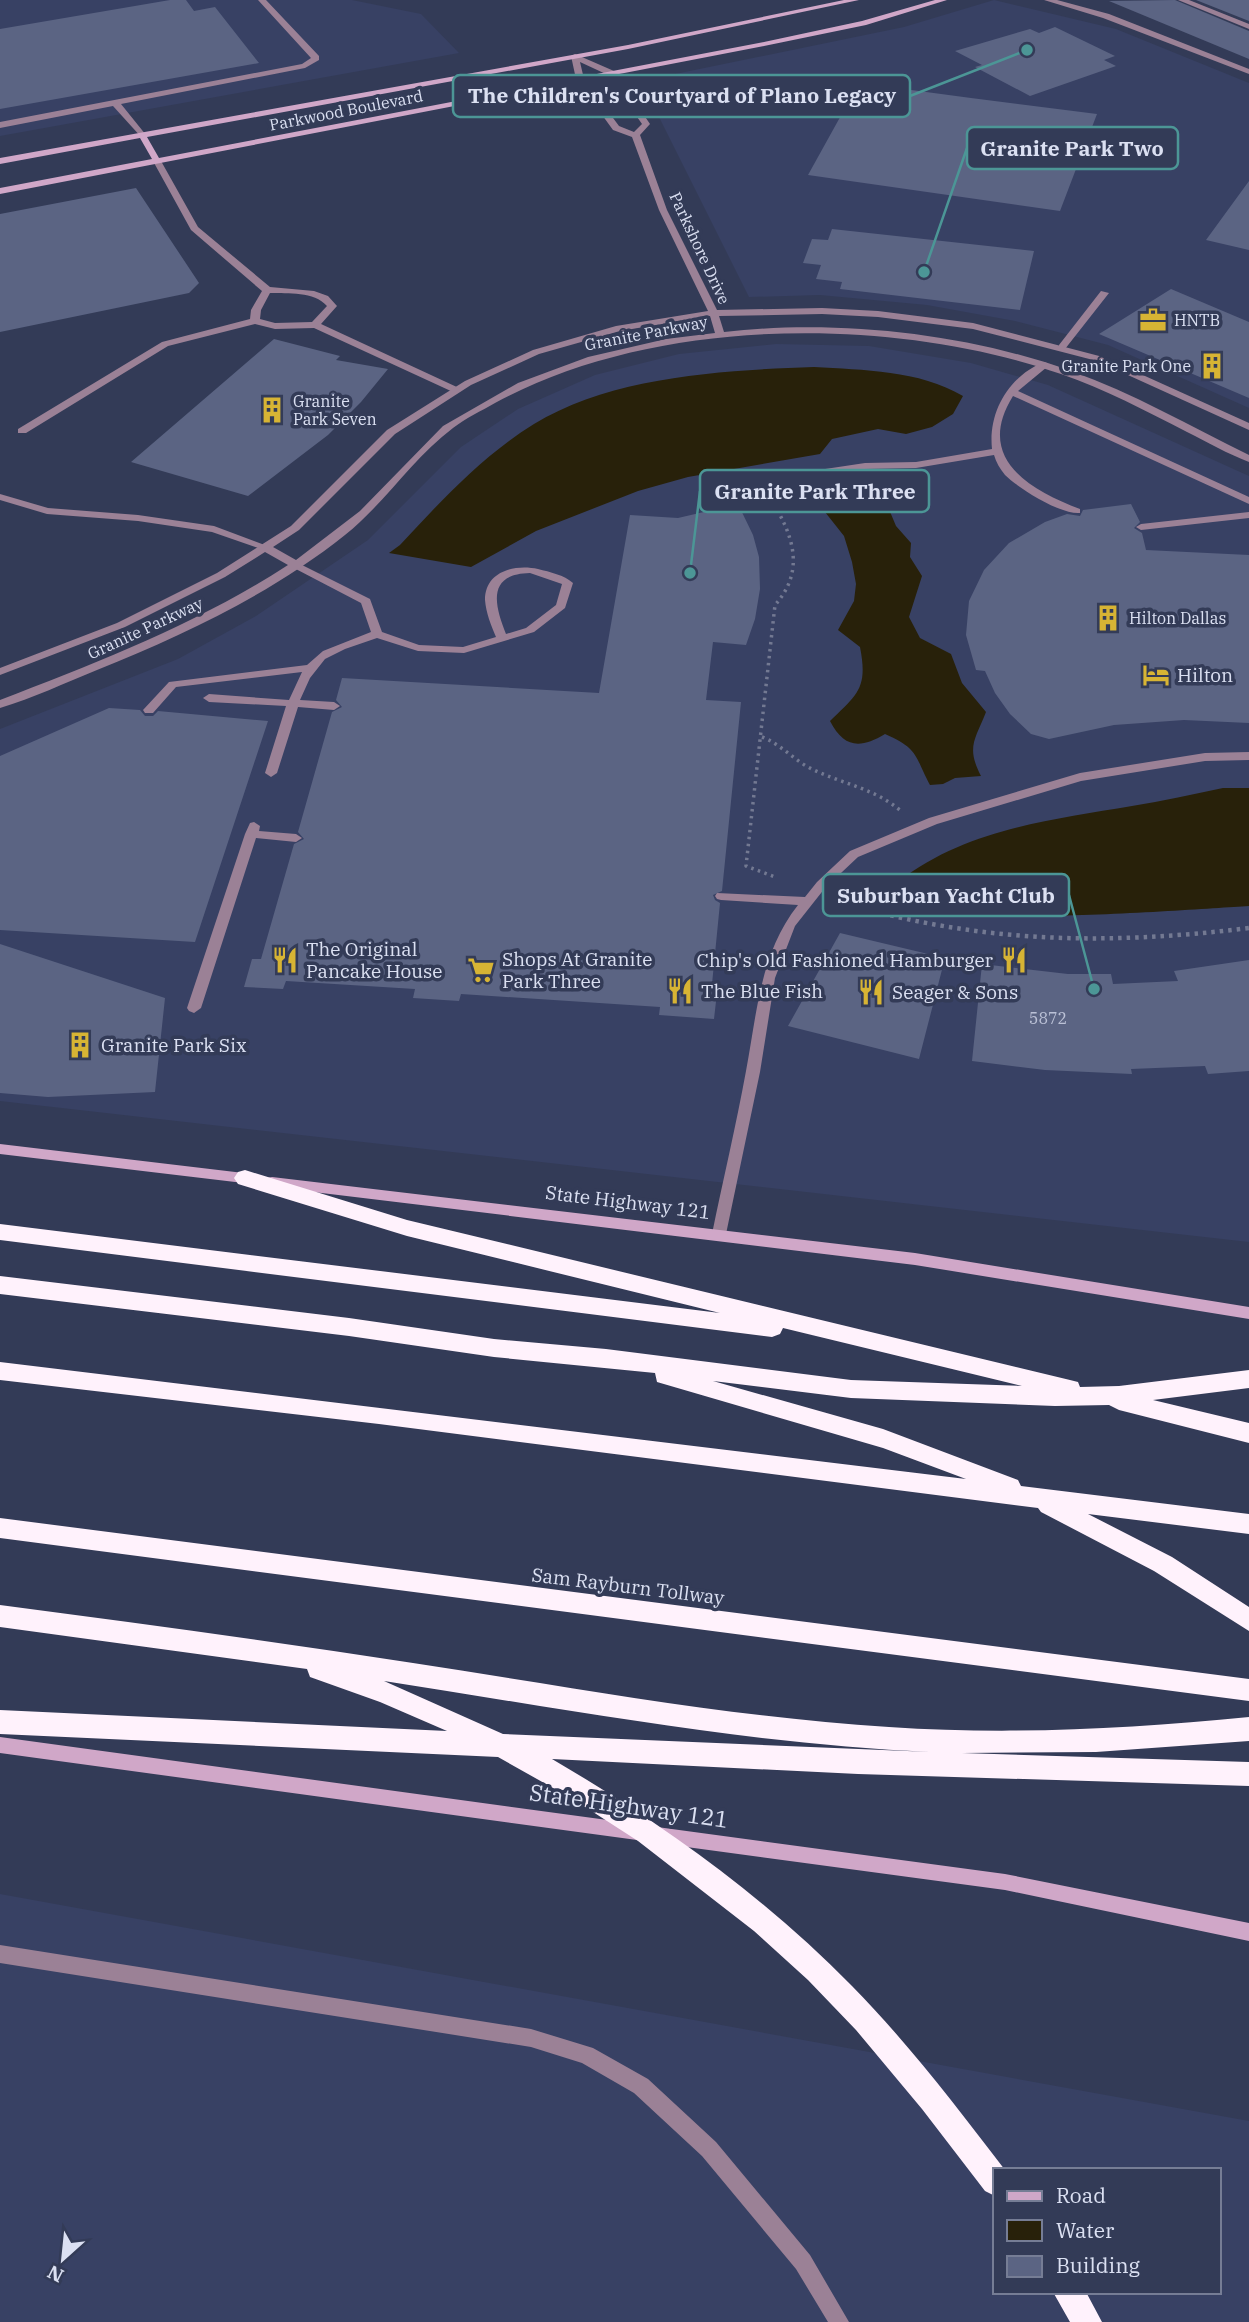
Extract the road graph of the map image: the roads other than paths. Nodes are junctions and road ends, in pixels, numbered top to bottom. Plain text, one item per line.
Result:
1 (262, 0) edge
2 (855, 0) edge
3 (943, 0) edge
4 (1048, 0) edge
5 (1182, 0) edge
6 (1249, 27) edge
7 (575, 56) junction
8 (1249, 72) edge
9 (611, 74) junction
10 (580, 79) junction
11 (115, 103) junction
12 (0, 125) edge
13 (142, 135) junction
14 (636, 135) junction
15 (0, 161) edge
16 (157, 161) junction
17 (0, 191) edge
18 (267, 290) junction
19 (1104, 293) dead end
20 (713, 313) junction
21 (256, 321) junction
22 (315, 325) junction
23 (720, 335) junction
24 (1062, 347) junction
25 (1044, 365) junction
26 (456, 390) junction
27 (1012, 392) junction
28 (1249, 427) edge
29 (22, 431) dead end
30 (1000, 452) junction
31 (1249, 459) edge
32 (758, 482) road end
33 (0, 497) edge
34 (1249, 501) edge
35 (1076, 511) dead end
36 (1249, 515) edge
37 (1141, 527) dead end
38 (265, 547) junction
39 (296, 565) junction
40 (377, 634) junction
41 (502, 638) junction
42 (309, 668) junction
43 (0, 672) edge
44 (209, 698) dead end
45 (0, 704) edge
46 (294, 704) junction
47 (334, 706) dead end
48 (149, 710) dead end
49 (1249, 755) edge
50 (271, 773) dead end
51 (296, 838) dead end
52 (721, 896) dead end
53 (808, 901) junction
54 (194, 1008) dead end
55 (0, 1149) edge
56 (245, 1178) junction
57 (0, 1232) edge
58 (719, 1234) junction
59 (0, 1285) edge
60 (1249, 1313) edge
61 (875, 1341) junction
62 (606, 1358) junction
63 (0, 1371) edge
64 (1249, 1379) edge
65 (1249, 1433) edge
66 (1249, 1524) edge
67 (0, 1528) edge
68 (0, 1616) edge
69 (1249, 1620) edge
70 (259, 1650) junction
71 (1249, 1690) edge
72 (0, 1722) edge
73 (1249, 1729) edge
74 (0, 1745) edge
75 (1249, 1774) edge
76 (1249, 1932) edge
77 (0, 1954) edge
78 (993, 2177) edge
79 (1069, 2294) edge
80 (839, 2322) edge
81 (1087, 2322) edge

1 - 11 street
2 - 7 main road, Parkwood Boulevard
3 - 9 main road, Parkwood Boulevard
4 - 8 street
5 - 6 street
7 - 9 street, Parkshore Drive
7 - 10 street
7 - 13 main road, Parkwood Boulevard
9 - 10 main road, Parkwood Boulevard
9 - 14 street, Parkshore Drive
10 - 14 street
10 - 16 main road, Parkwood Boulevard
11 - 12 street
11 - 13 street
13 - 15 main road, Parkwood Boulevard
13 - 16 main road
14 - 20 street, Parkshore Drive
16 - 17 main road, Parkwood Boulevard
16 - 18 street
18 - 21 street
18 - 22 street
19 - 24 street
20 - 23 street, Parkshore Drive
20 - 24 street, Granite Parkway
20 - 26 street, Granite Parkway
21 - 22 street
21 - 29 street
22 - 26 street
23 - 25 street, Granite Parkway
23 - 39 street, Granite Parkway
24 - 25 street
24 - 28 street, Granite Parkway
25 - 27 street
25 - 31 street, Granite Parkway
26 - 38 street, Granite Parkway
27 - 30 street
27 - 34 street
30 - 32 street
30 - 35 street
33 - 38 street
36 - 37 street
38 - 39 street
38 - 43 street, Granite Parkway
39 - 40 street
39 - 45 street, Granite Parkway
40 - 41 street
40 - 42 street
41 - 41 street
42 - 46 street
42 - 48 street
44 - 46 street
46 - 47 street
46 - 50 street
49 - 53 street
51 - 54 street
52 - 53 street
53 - 58 street
55 - 56 main road, State Highway 121
56 - 58 main road, State Highway 121
56 - 61 highway
57 - 61 highway
58 - 60 main road, State Highway 121
59 - 62 highway
61 - 65 highway
62 - 64 highway
62 - 69 highway
63 - 66 highway
67 - 71 highway, Sam Rayburn Tollway
68 - 70 highway
70 - 73 highway
70 - 78 highway
72 - 75 highway
74 - 76 main road, State Highway 121
77 - 80 street
79 - 81 highway

